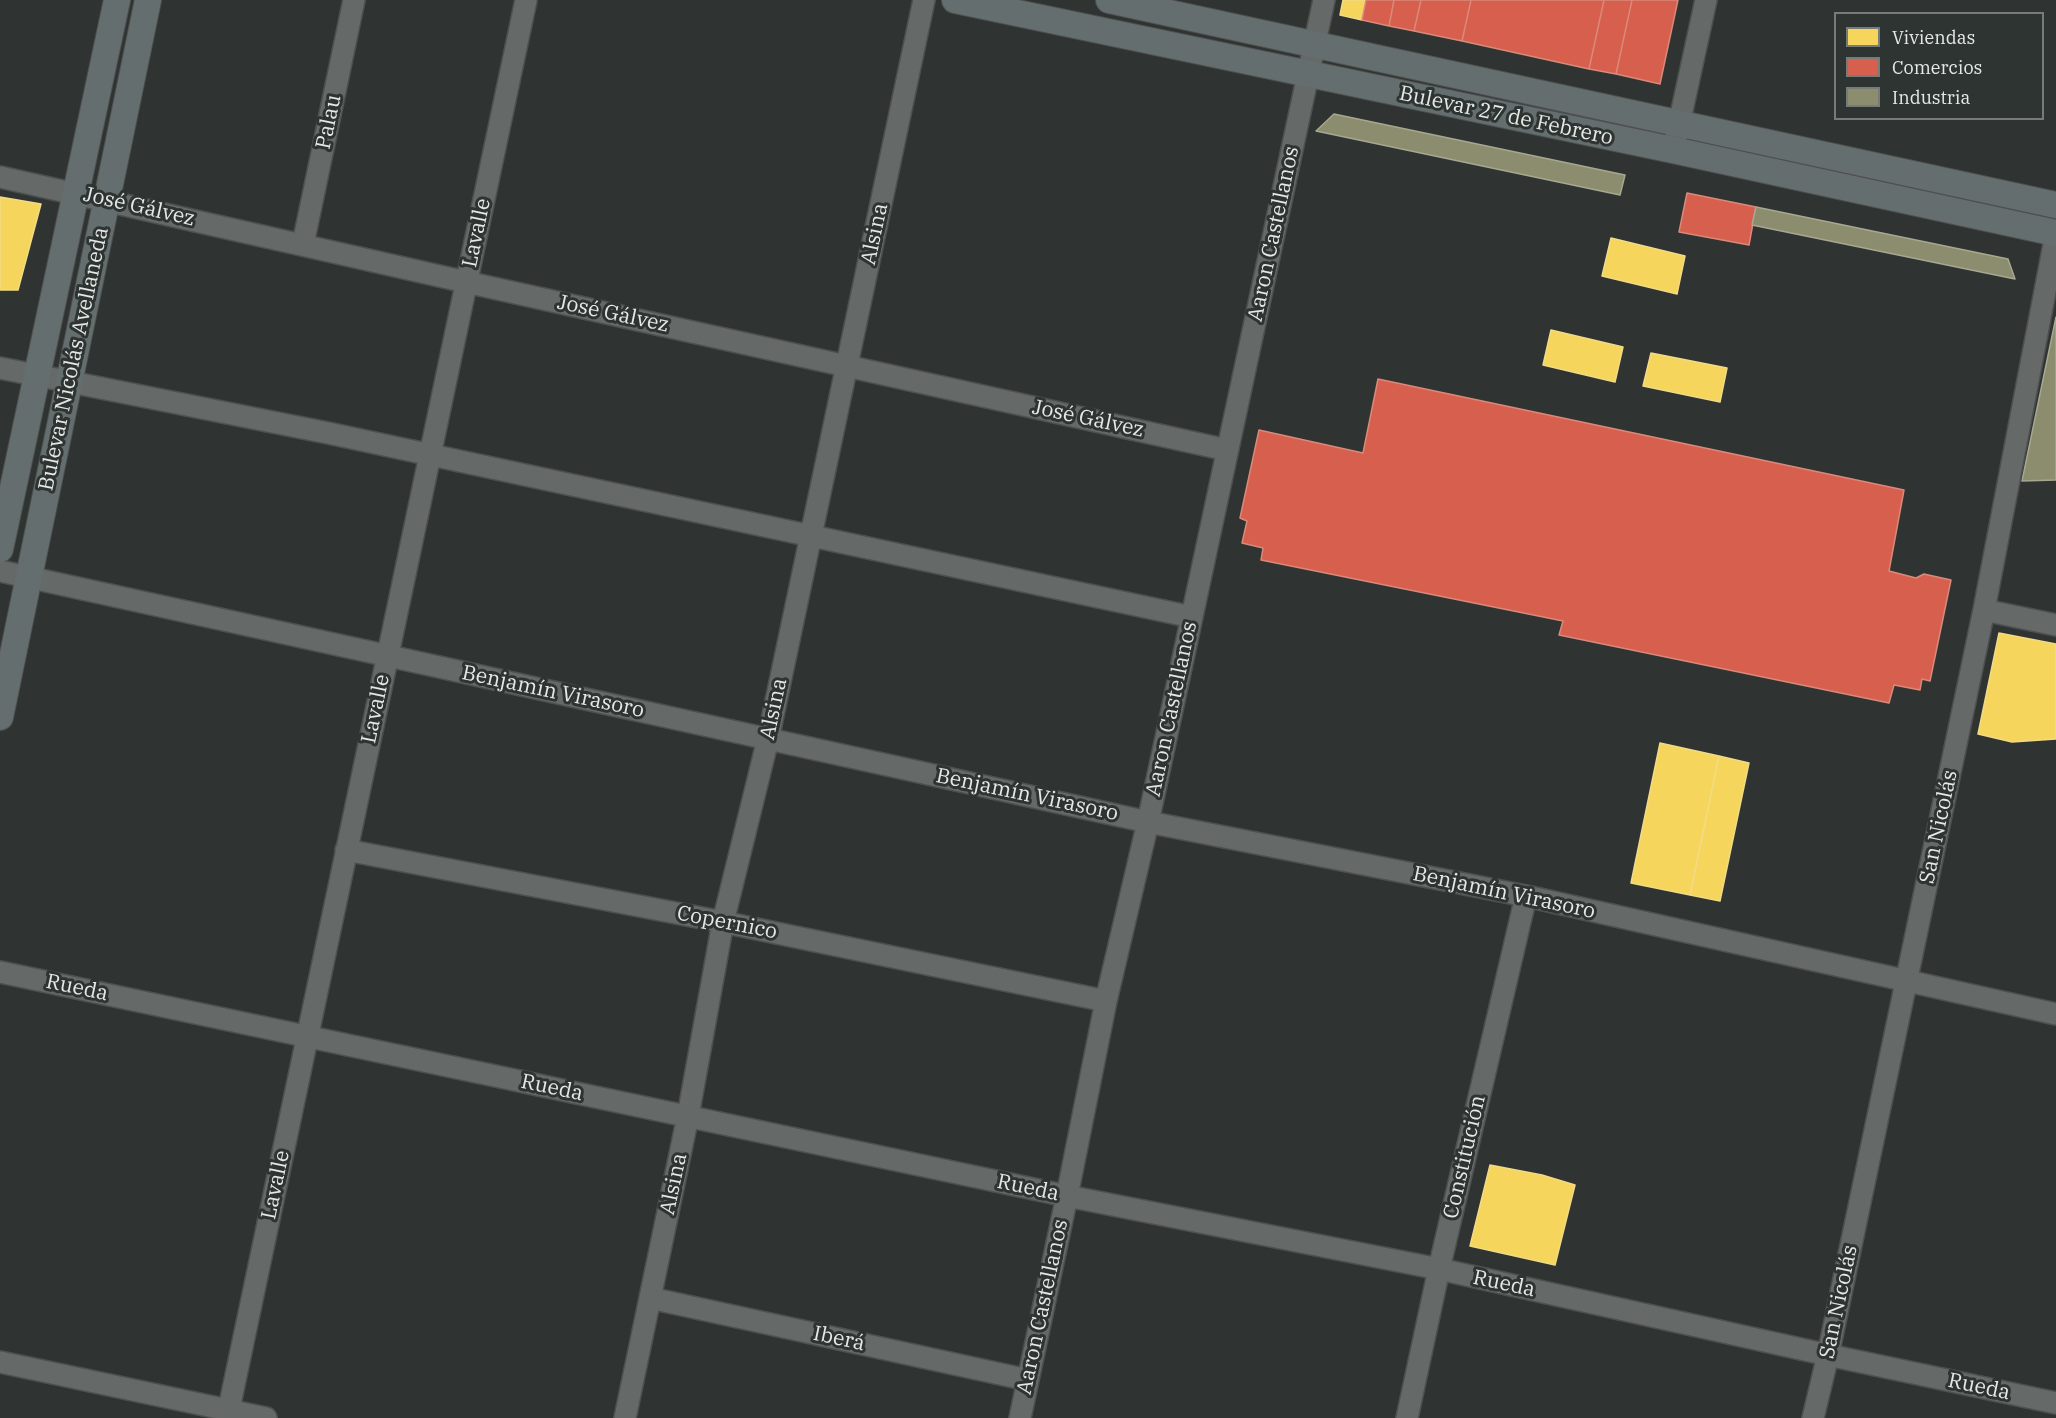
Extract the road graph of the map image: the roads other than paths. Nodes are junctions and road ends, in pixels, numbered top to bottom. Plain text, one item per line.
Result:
1 (117, 0) edge
2 (148, 0) edge
3 (354, 0) edge
4 (526, 0) edge
5 (924, 0) edge
6 (955, 0) edge
7 (1109, 0) edge
8 (1324, 0) edge
9 (1706, 0) edge
10 (1314, 45) junction
11 (1308, 75) junction
12 (1679, 124) junction
13 (1674, 150) junction
14 (0, 177) edge
15 (75, 192) junction
16 (107, 200) junction
17 (2056, 205) edge
18 (2056, 233) edge
19 (303, 244) junction
20 (466, 282) junction
21 (847, 366) junction
22 (0, 368) edge
23 (38, 377) junction
24 (70, 383) junction
25 (1227, 450) junction
26 (430, 455) junction
27 (811, 536) junction
28 (0, 549) edge
29 (0, 572) edge
30 (29, 578) junction
31 (1984, 610) junction
32 (1192, 617) junction
33 (2056, 625) edge
34 (387, 656) junction
35 (0, 717) edge
36 (768, 739) junction
37 (1148, 822) junction
38 (346, 850) junction
39 (1526, 896) junction
40 (723, 922) junction
41 (0, 972) edge
42 (1906, 982) junction
43 (1106, 1001) junction
44 (2056, 1014) edge
45 (307, 1036) junction
46 (688, 1116) junction
47 (1067, 1196) junction
48 (1439, 1269) junction
49 (650, 1298) junction
50 (1828, 1355) junction
51 (0, 1362) edge
52 (1028, 1380) junction
53 (2056, 1403) edge
54 (227, 1414) edge
55 (266, 1418) edge
56 (625, 1418) edge
57 (1020, 1418) edge
58 (1407, 1418) edge
59 (1813, 1418) edge

1 - 15 main road, Bulevar Nicolás Avellaneda
2 - 16 main road, Bulevar Nicolás Avellaneda
3 - 19 street, Palau
4 - 20 street, Lavalle
5 - 21 street, Alsina
6 - 11 main road, Bulevar 27 de Febrero
7 - 10 main road, Bulevar 27 de Febrero
8 - 10 street, Aaron Castellanos
9 - 12 street
10 - 11 street, Aaron Castellanos
10 - 12 main road, Bulevar 27 de Febrero
11 - 13 main road, Bulevar 27 de Febrero
11 - 25 street, Aaron Castellanos
12 - 13 street
12 - 17 main road, Bulevar 27 de Febrero
13 - 18 main road, Bulevar 27 de Febrero
14 - 15 street, José Gálvez
15 - 16 street, José Gálvez
15 - 23 main road, Bulevar Nicolás Avellaneda
16 - 19 street, José Gálvez
16 - 24 main road, Bulevar Nicolás Avellaneda
18 - 31 street, San Nicolás
19 - 20 street, José Gálvez
20 - 21 street, José Gálvez
20 - 26 street, Lavalle
21 - 25 street, José Gálvez
21 - 27 street, Alsina
22 - 23 street
23 - 24 street
23 - 28 main road, Bulevar Nicolás Avellaneda
24 - 26 street
24 - 30 main road, Bulevar Nicolás Avellaneda
25 - 32 street, Aaron Castellanos
26 - 27 street
26 - 34 street, Lavalle
27 - 32 street
27 - 36 street, Alsina
29 - 30 street, Benjamín Virasoro
30 - 34 street, Benjamín Virasoro
30 - 35 main road, Bulevar Nicolás Avellaneda
31 - 33 street
31 - 42 street, San Nicolás
32 - 37 street, Aaron Castellanos
34 - 36 street, Benjamín Virasoro
34 - 38 street, Lavalle
36 - 37 street, Benjamín Virasoro
36 - 40 street, Alsina
37 - 39 street, Benjamín Virasoro
37 - 43 street, Aaron Castellanos
38 - 40 street, Copernico
38 - 45 street, Lavalle
39 - 42 street, Benjamín Virasoro
39 - 48 street, Constitución
40 - 43 street, Copernico
40 - 46 street, Alsina
41 - 45 street, Rueda
42 - 44 street, Benjamín Virasoro
42 - 50 street, San Nicolás
43 - 47 street, Aaron Castellanos
45 - 46 street, Rueda
45 - 54 street, Lavalle
46 - 47 street, Rueda
46 - 49 street, Alsina
47 - 48 street, Rueda
47 - 52 street, Aaron Castellanos
48 - 50 street, Rueda
48 - 58 street, Constitución
49 - 52 street, Iberá
49 - 56 street, Alsina
50 - 53 street, Rueda
50 - 59 street, San Nicolás
51 - 54 street
52 - 57 street, Aaron Castellanos
54 - 55 street

